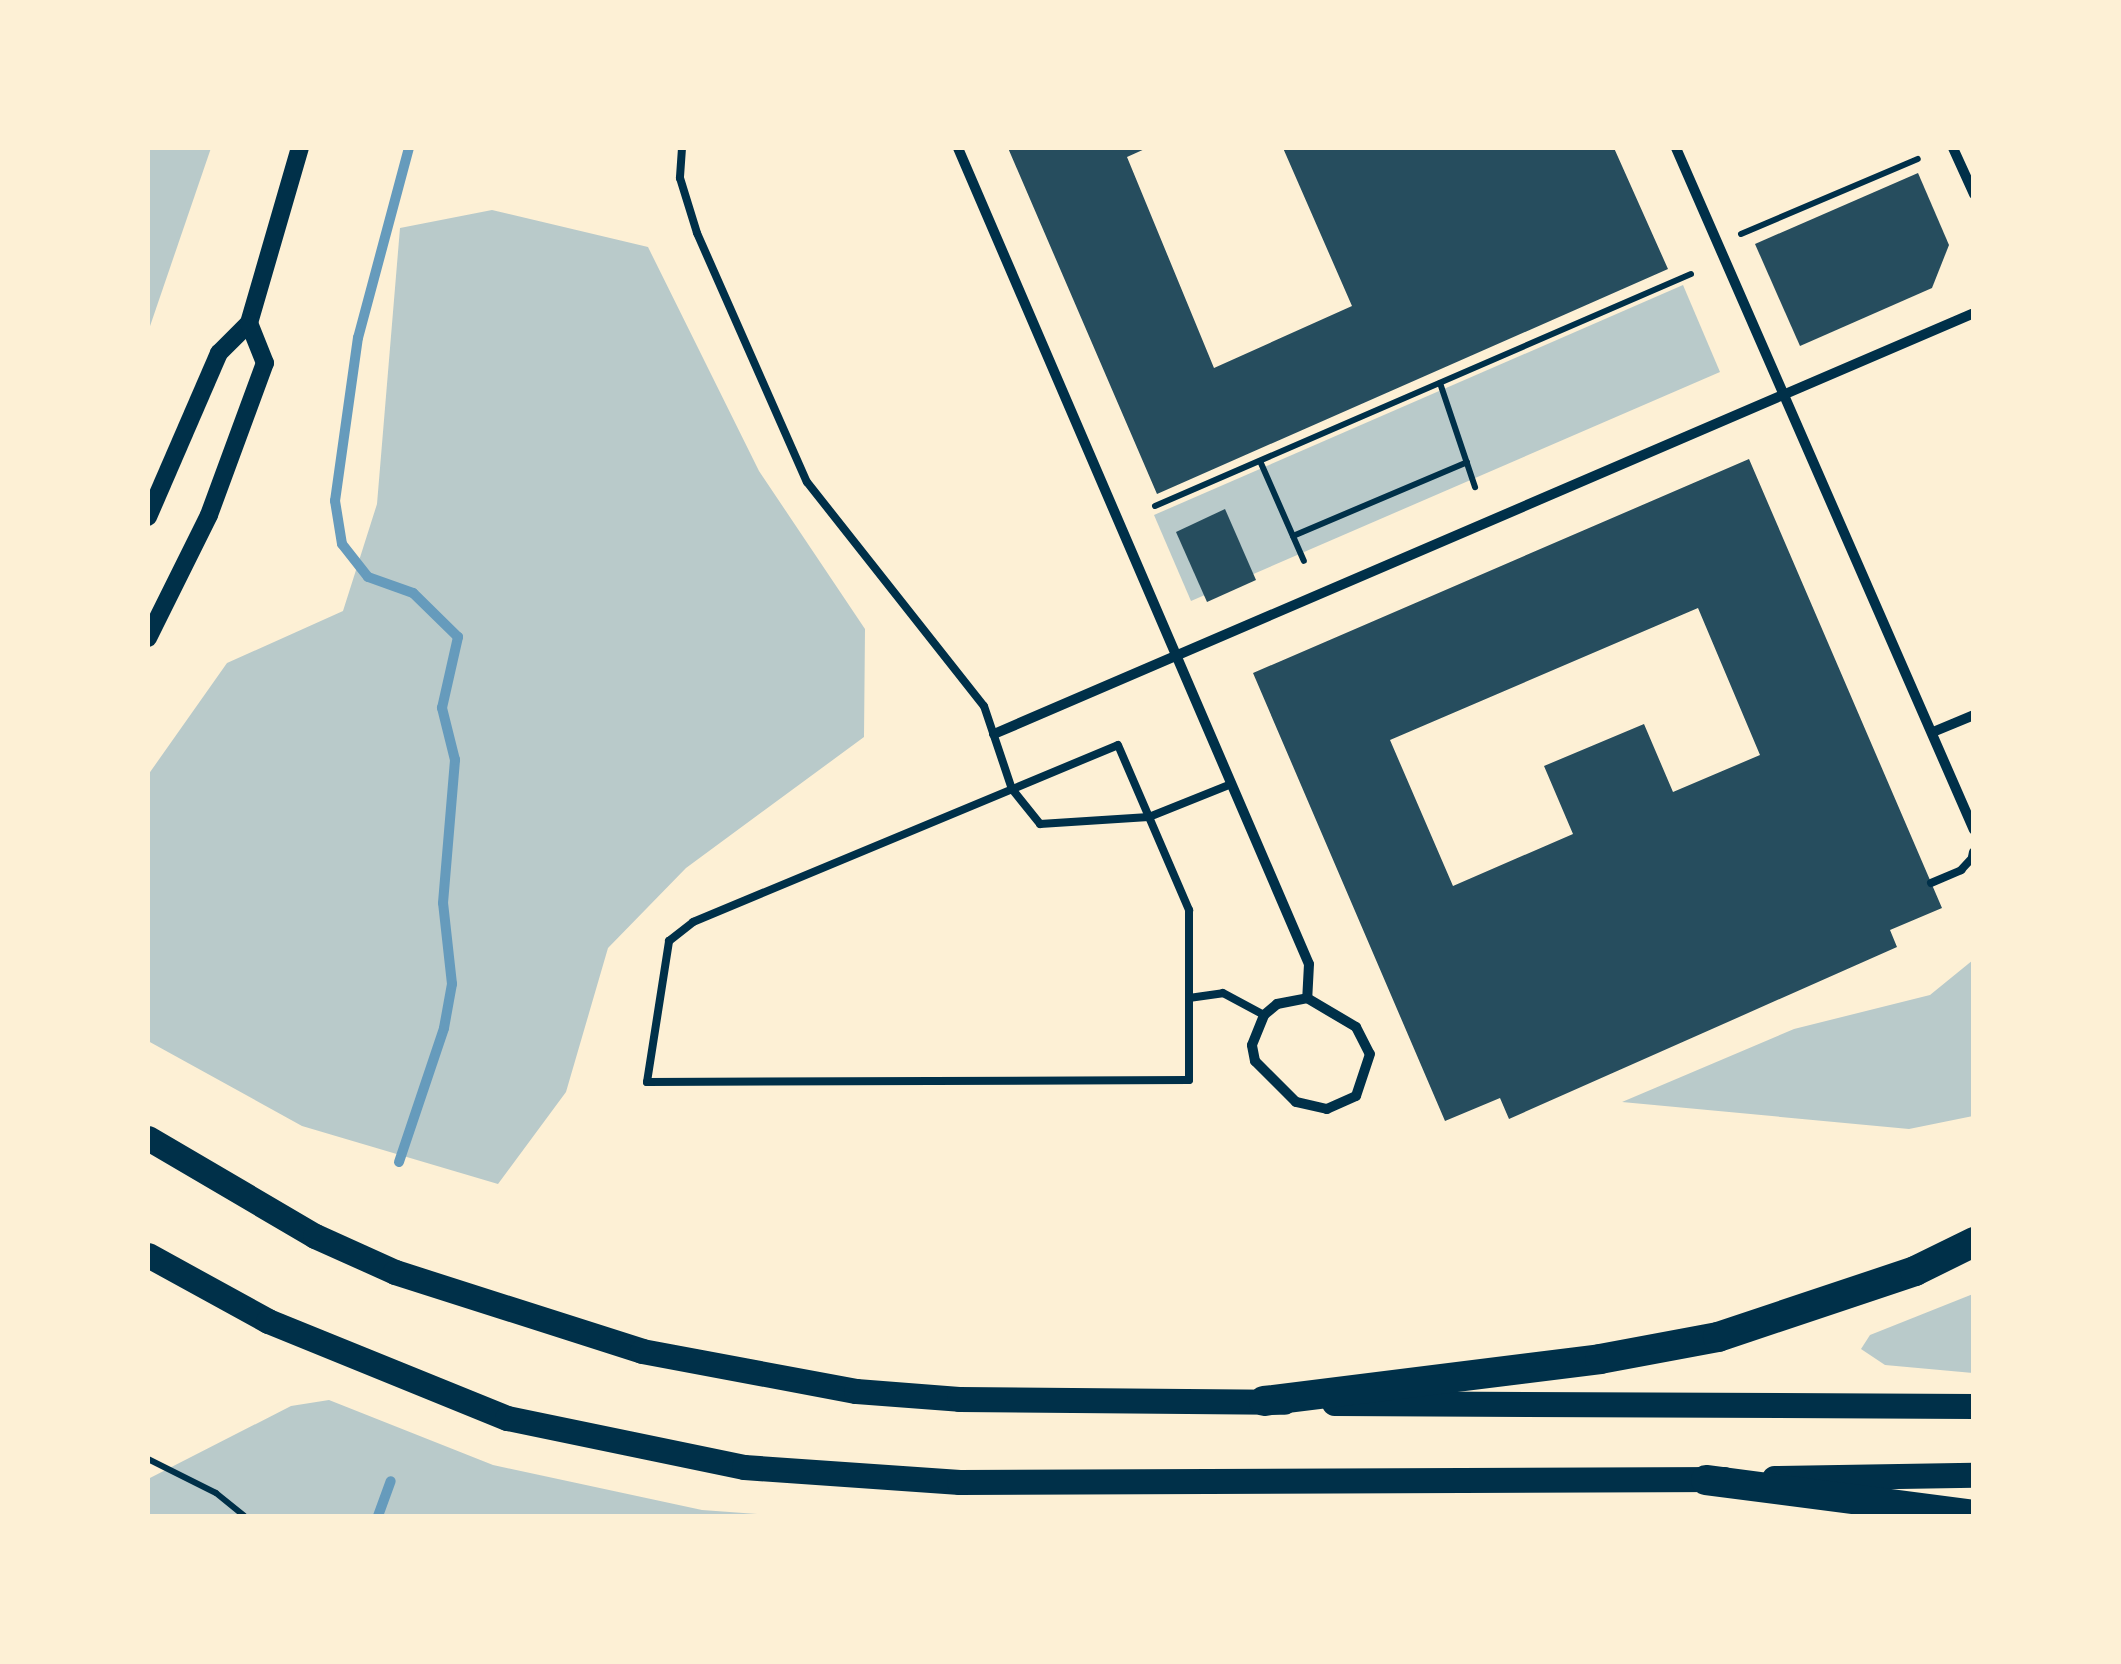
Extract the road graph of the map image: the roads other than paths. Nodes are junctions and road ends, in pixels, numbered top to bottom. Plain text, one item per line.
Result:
1 (300, 148) edge
2 (682, 148) edge
3 (958, 148) edge
4 (1676, 148) edge
5 (1952, 148) edge
6 (1974, 194) edge
7 (1974, 313) edge
8 (249, 323) junction
9 (1782, 393) junction
10 (148, 517) edge
11 (148, 638) edge
12 (1172, 659) junction
13 (1974, 715) edge
14 (1932, 732) junction
15 (994, 734) junction
16 (1228, 785) junction
17 (1012, 789) junction
18 (1149, 817) junction
19 (1974, 830) edge
20 (1973, 854) edge
21 (1931, 883) dead end
22 (1190, 998) junction
23 (1307, 998) junction
24 (1264, 1014) junction
25 (148, 1138) edge
26 (1974, 1242) edge
27 (148, 1255) edge
28 (1264, 1401) junction
29 (1974, 1406) edge
30 (1974, 1475) edge
31 (1706, 1480) junction
32 (1974, 1515) edge

1 - 8 street
2 - 15 lane
3 - 12 street
4 - 9 street
5 - 6 street
7 - 9 street
8 - 10 street
8 - 11 street
9 - 12 street
9 - 14 street
12 - 15 street
12 - 16 street
13 - 14 street
14 - 19 street
15 - 17 lane
16 - 18 lane
16 - 23 street
17 - 18 lane
17 - 18 lane
17 - 22 lane
18 - 22 lane
20 - 21 lane
22 - 24 lane
23 - 24 street
23 - 24 street
25 - 28 main road
26 - 28 highway
27 - 31 main road
28 - 29 main road
30 - 31 main road
31 - 32 highway

